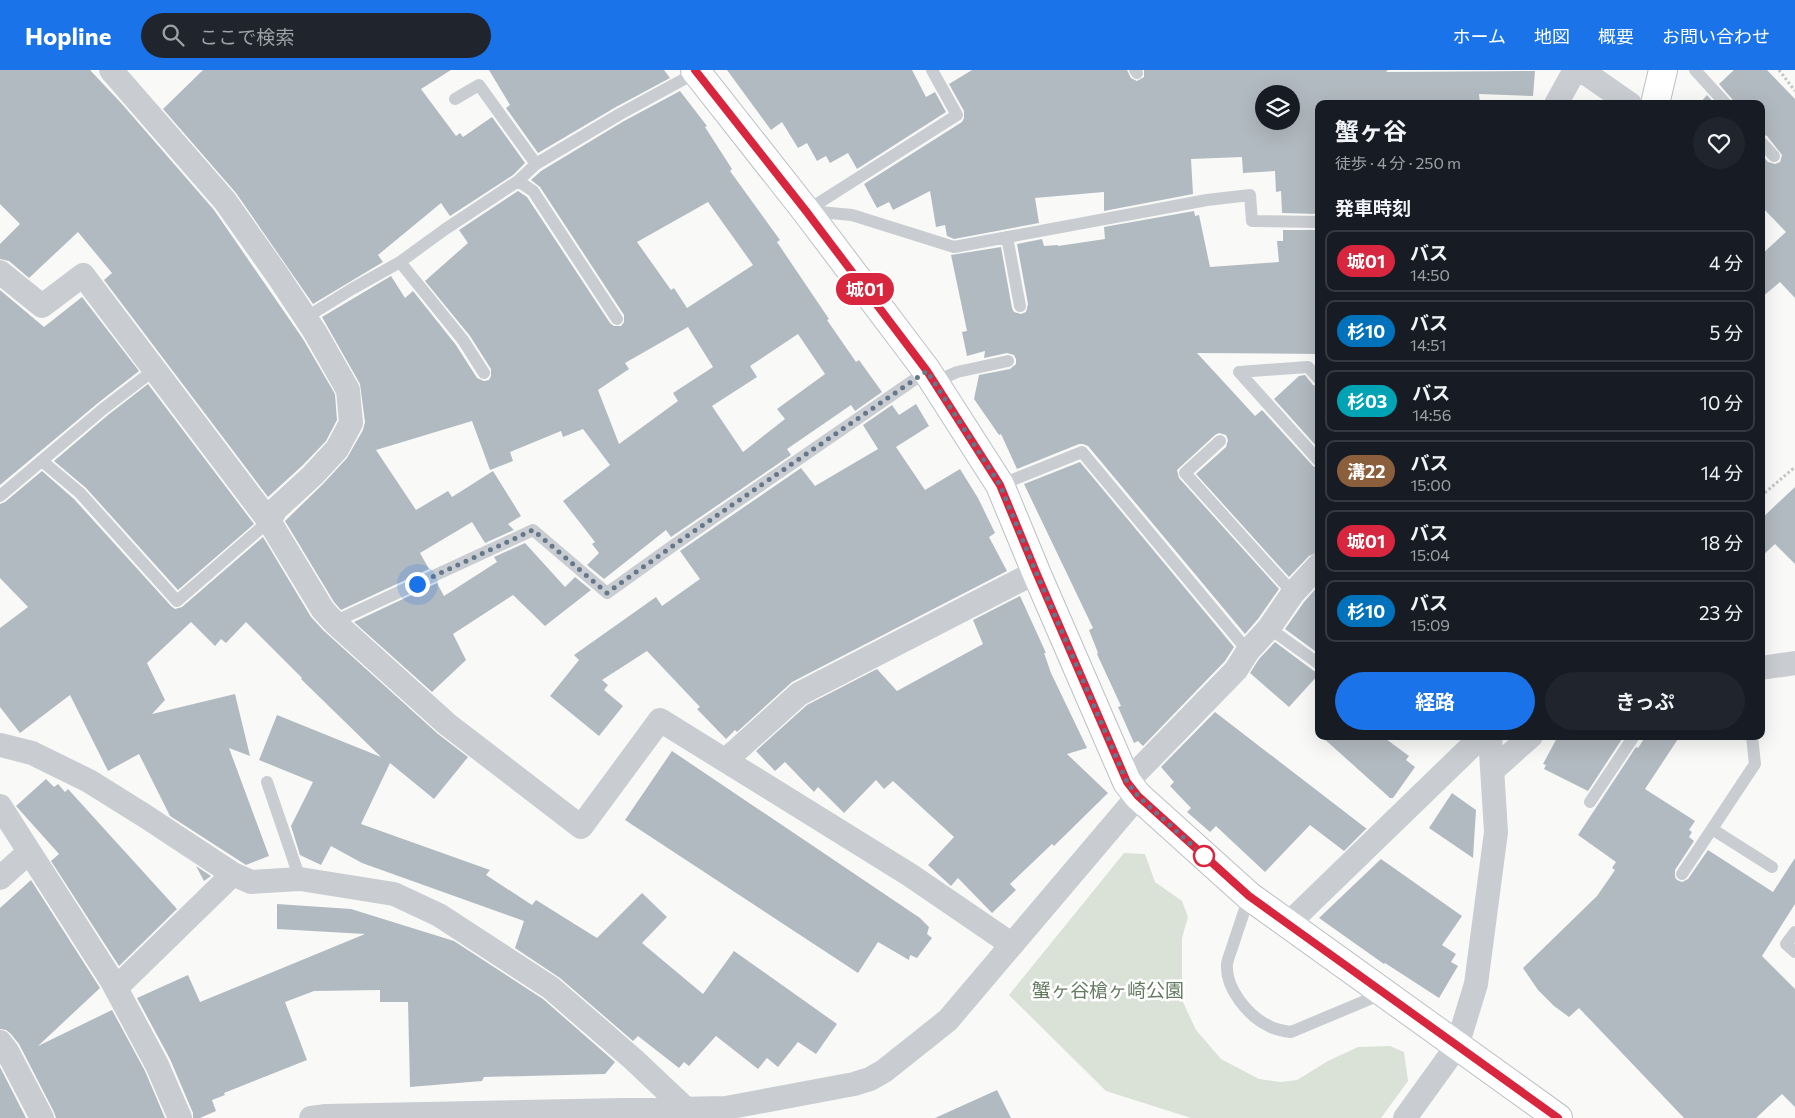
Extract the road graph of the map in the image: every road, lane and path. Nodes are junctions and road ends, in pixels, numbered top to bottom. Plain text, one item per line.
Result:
1 (110, 70) edge
2 (932, 70) edge
3 (1575, 70) edge
4 (1581, 70) edge
5 (1663, 70) edge
6 (1695, 70) edge
7 (1778, 70) edge
8 (696, 71) edge
9 (1795, 91) edge
10 (455, 99) dead end
11 (1558, 100) edge
12 (1624, 100) edge
13 (1656, 100) edge
14 (1722, 100) edge
15 (1765, 146) edge
16 (1774, 156) dead end
17 (536, 164) junction
18 (518, 181) junction
19 (806, 211) junction
20 (1315, 222) edge
21 (1007, 236) junction
22 (400, 262) junction
23 (0, 272) edge
24 (1020, 306) dead end
25 (305, 318) junction
26 (617, 319) dead end
27 (1008, 361) dead end
28 (154, 370) junction
29 (484, 372) dead end
30 (1315, 374) edge
31 (930, 377) junction
32 (1220, 441) dead end
33 (1315, 457) edge
34 (42, 461) junction
35 (1795, 467) edge
36 (1000, 485) junction
37 (1765, 493) edge
38 (0, 496) edge
39 (269, 521) junction
40 (1315, 569) edge
41 (1036, 572) junction
42 (1293, 593) junction
43 (334, 622) junction
44 (1269, 628) junction
45 (1248, 651) junction
46 (1315, 661) edge
47 (1795, 663) edge
48 (1765, 667) edge
49 (1478, 740) edge
50 (1490, 740) edge
51 (1527, 740) edge
52 (1631, 740) edge
53 (1753, 740) edge
54 (0, 745) edge
55 (726, 760) junction
56 (1493, 770) junction
57 (267, 782) dead end
58 (1132, 789) junction
59 (1590, 802) dead end
60 (0, 806) edge
61 (1712, 829) junction
62 (29, 852) junction
63 (1772, 867) dead end
64 (233, 874) junction
65 (1682, 874) dead end
66 (0, 878) edge
67 (300, 879) junction
68 (1249, 896) junction
69 (1287, 925) junction
70 (1795, 932) edge
71 (1011, 944) junction
72 (1795, 952) edge
73 (116, 988) junction
74 (1384, 993) junction
75 (0, 1042) edge
76 (1457, 1046) junction
77 (687, 1110) junction
78 (544, 1115) edge
79 (42, 1118) edge
80 (180, 1118) edge
81 (311, 1118) edge
82 (1406, 1118) edge
83 (1558, 1118) edge

1 - 25 street
2 - 19 lane
3 - 11 street
4 - 12 street
5 - 13 main road
6 - 14 lane
7 - 9 path
8 - 17 lane
8 - 19 main road
10 - 17 lane
15 - 16 lane
17 - 18 lane
18 - 22 lane
18 - 26 lane
19 - 21 lane
19 - 31 main road
20 - 21 lane
21 - 24 lane
22 - 25 lane
22 - 29 lane
23 - 28 street
25 - 39 street
27 - 31 lane
28 - 34 lane
28 - 39 street
30 - 33 lane
31 - 36 main road
31 - 43 lane
32 - 42 lane
34 - 38 lane
34 - 39 lane
35 - 37 path
36 - 41 main road
36 - 45 lane
39 - 43 street
40 - 42 street
41 - 55 street
41 - 58 main road
42 - 44 street
43 - 55 street
44 - 45 street
44 - 46 lane
45 - 58 street
47 - 48 street
49 - 69 street
50 - 56 street
51 - 56 street
52 - 59 lane
53 - 61 lane
54 - 64 street
55 - 71 street
56 - 76 street
57 - 67 lane
58 - 68 main road
58 - 71 street
60 - 62 street
61 - 63 lane
61 - 65 lane
62 - 66 street
62 - 73 street
64 - 67 street
64 - 73 street
67 - 77 street
68 - 69 main road
68 - 74 lane
69 - 74 main road
70 - 72 lane
71 - 77 street
73 - 80 street
74 - 76 main road
75 - 79 street
76 - 82 street
76 - 83 main road
77 - 78 street
78 - 81 street

